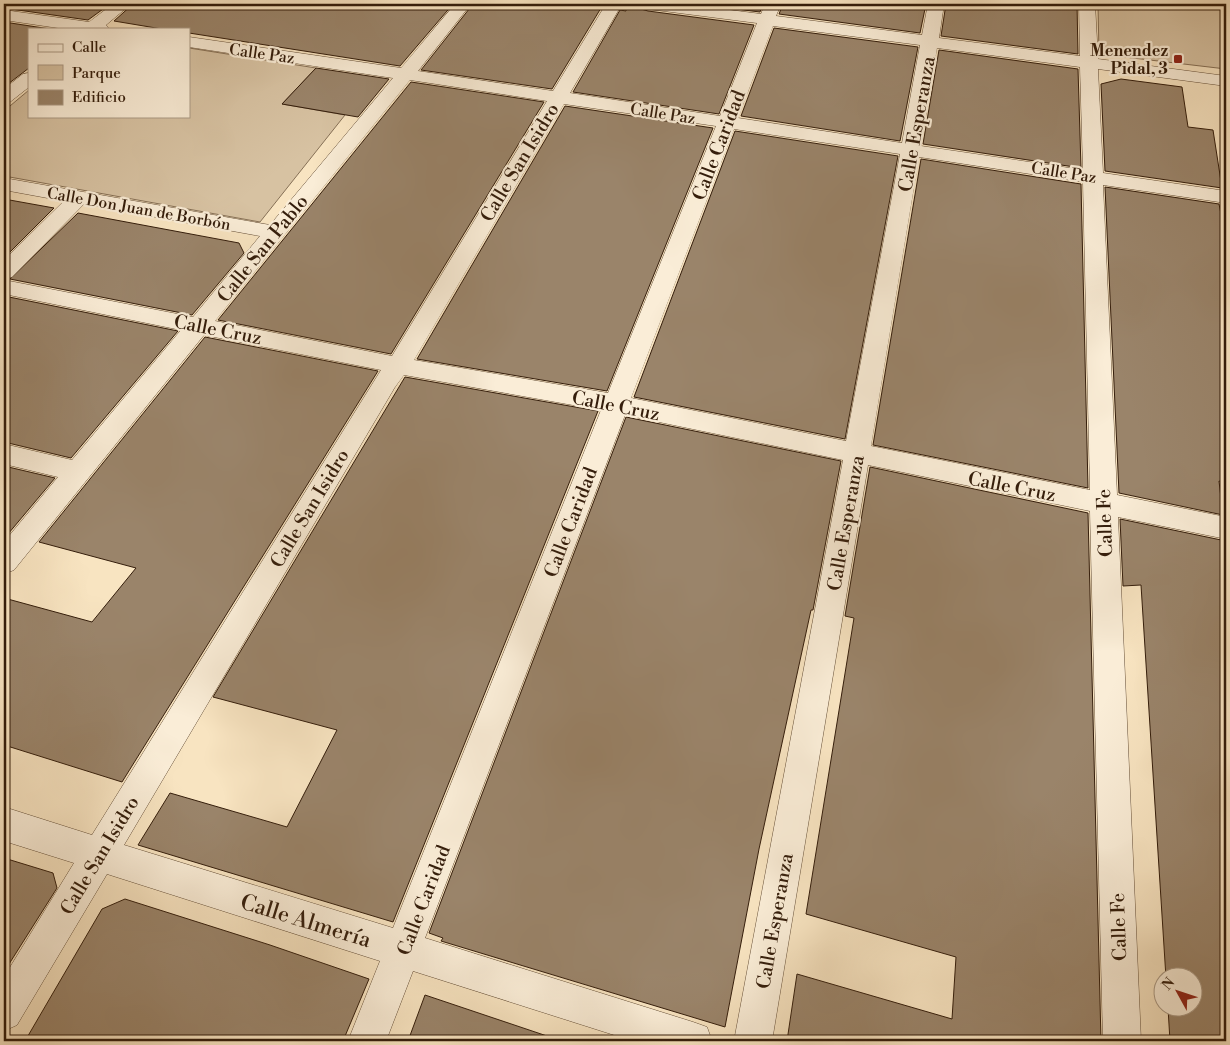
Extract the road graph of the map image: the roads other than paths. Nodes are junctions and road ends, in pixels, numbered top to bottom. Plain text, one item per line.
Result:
1 (123, 4) edge
2 (463, 4) edge
3 (614, 4) edge
4 (648, 4) edge
5 (936, 4) edge
6 (1087, 4) edge
7 (770, 12) edge
8 (4, 15) edge
9 (95, 28) edge
10 (190, 42) edge
11 (930, 42) junction
12 (1089, 63) junction
13 (405, 74) junction
14 (28, 79) edge
15 (1226, 81) edge
16 (558, 97) junction
17 (4, 98) edge
18 (727, 122) junction
19 (911, 150) junction
20 (1093, 177) junction
21 (4, 184) edge
22 (80, 197) junction
23 (1226, 197) edge
24 (275, 232) junction
25 (4, 272) edge
26 (4, 287) edge
27 (197, 324) junction
28 (398, 366) junction
29 (617, 404) junction
30 (4, 454) edge
31 (857, 455) junction
32 (78, 472) junction
33 (1104, 504) junction
34 (1226, 528) edge
35 (4, 562) edge
36 (4, 824) edge
37 (99, 855) junction
38 (403, 950) junction
39 (4, 1012) edge
40 (368, 1041) edge
41 (693, 1041) edge
42 (753, 1041) edge
43 (1122, 1041) edge

1 - 9 street
2 - 13 street, Calle San Pablo
3 - 16 street, Calle San Isidro
4 - 7 street
5 - 11 street, Calle Esperanza
6 - 12 street, Calle Fe
7 - 11 street
7 - 18 street, Calle Caridad
8 - 9 street
10 - 13 street, Calle Paz
11 - 12 street
11 - 19 street, Calle Esperanza
12 - 15 street
12 - 20 street, Calle Fe
13 - 16 street, Calle Paz
13 - 24 street, Calle San Pablo
14 - 17 street
16 - 18 street, Calle Paz
16 - 28 street, Calle San Isidro
18 - 19 street, Calle Paz
18 - 29 street, Calle Caridad
19 - 20 street, Calle Paz
19 - 31 street, Calle Esperanza
20 - 23 street, Calle Paz
20 - 33 street, Calle Fe
21 - 22 street, Calle Don Juan de Borbón
22 - 24 street, Calle Don Juan de Borbón
22 - 25 street
24 - 27 street, Calle San Pablo
26 - 27 street, Calle Cruz
27 - 28 street, Calle Cruz
27 - 32 street, Calle San Pablo
28 - 29 street, Calle Cruz
28 - 37 street, Calle San Isidro
29 - 31 street, Calle Cruz
29 - 38 street, Calle Caridad
30 - 32 street
31 - 33 street, Calle Cruz
31 - 42 street, Calle Esperanza
32 - 35 street, Calle San Pablo
33 - 34 street, Calle Cruz
33 - 43 street, Calle Fe
36 - 37 street, Calle Almería
37 - 38 street, Calle Almería
37 - 39 street, Calle San Isidro
38 - 40 street, Calle Caridad
38 - 41 street, Calle Almería

